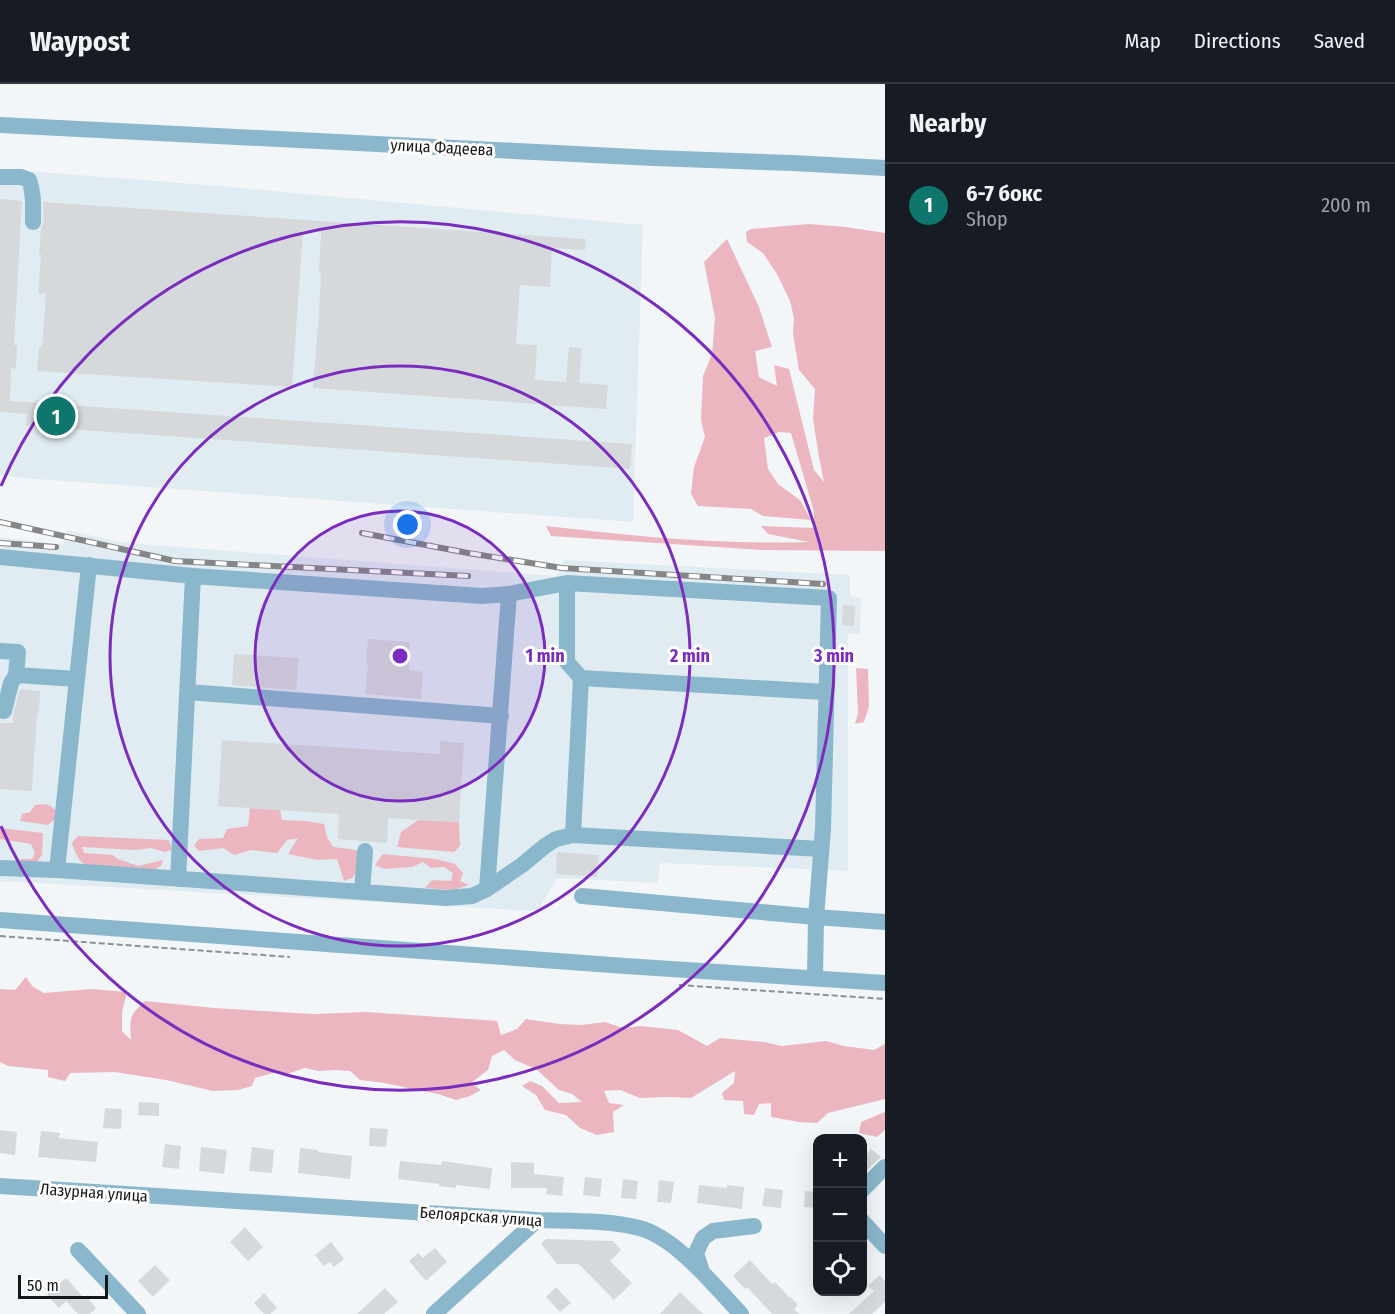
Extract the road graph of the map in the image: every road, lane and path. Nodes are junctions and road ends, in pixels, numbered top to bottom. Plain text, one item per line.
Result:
1 (0, 125) edge
2 (885, 168) edge
3 (0, 177) edge
4 (33, 222) dead end
5 (0, 557) edge
6 (89, 565) junction
7 (194, 576) junction
8 (567, 583) junction
9 (509, 594) junction
10 (0, 651) edge
11 (16, 675) junction
12 (77, 678) junction
13 (581, 678) junction
14 (188, 692) junction
15 (825, 692) junction
16 (0, 710) edge
17 (501, 716) junction
18 (573, 836) junction
19 (821, 849) junction
20 (365, 851) dead end
21 (0, 868) edge
22 (57, 870) junction
23 (178, 879) junction
24 (487, 889) junction
25 (362, 892) junction
26 (582, 896) dead end
27 (816, 917) junction
28 (0, 920) edge
29 (885, 921) edge
30 (815, 978) junction
31 (885, 983) edge
32 (885, 1167) edge
33 (0, 1186) edge
34 (864, 1188) edge
35 (189, 1198) joint
36 (537, 1220) junction
37 (754, 1226) dead end
38 (867, 1226) edge
39 (885, 1246) edge
40 (78, 1250) dead end
41 (702, 1273) junction
42 (138, 1314) edge
43 (434, 1314) edge
44 (741, 1314) edge

1 - 2 street, улица Фадеева
3 - 4 street
5 - 6 street
6 - 7 street
6 - 12 street
7 - 9 street
7 - 14 street
8 - 9 street
8 - 13 street
8 - 15 street
9 - 17 street
10 - 11 street
11 - 12 street
11 - 16 street
12 - 22 street
13 - 15 street
13 - 18 street
14 - 17 street
14 - 23 street
15 - 19 street
17 - 24 street
18 - 19 street
18 - 24 street
19 - 27 street
20 - 25 street
21 - 22 street
22 - 23 street
23 - 25 street
24 - 25 street
26 - 27 street
27 - 29 street
27 - 30 street
28 - 30 street
30 - 31 street
32 - 34 street
33 - 35 street, Лазурная улица
35 - 36 street, Белоярская улица
36 - 41 street, Белоярская улица
36 - 43 street
37 - 41 street
38 - 39 street
40 - 42 street
41 - 44 street, Белоярская улица

